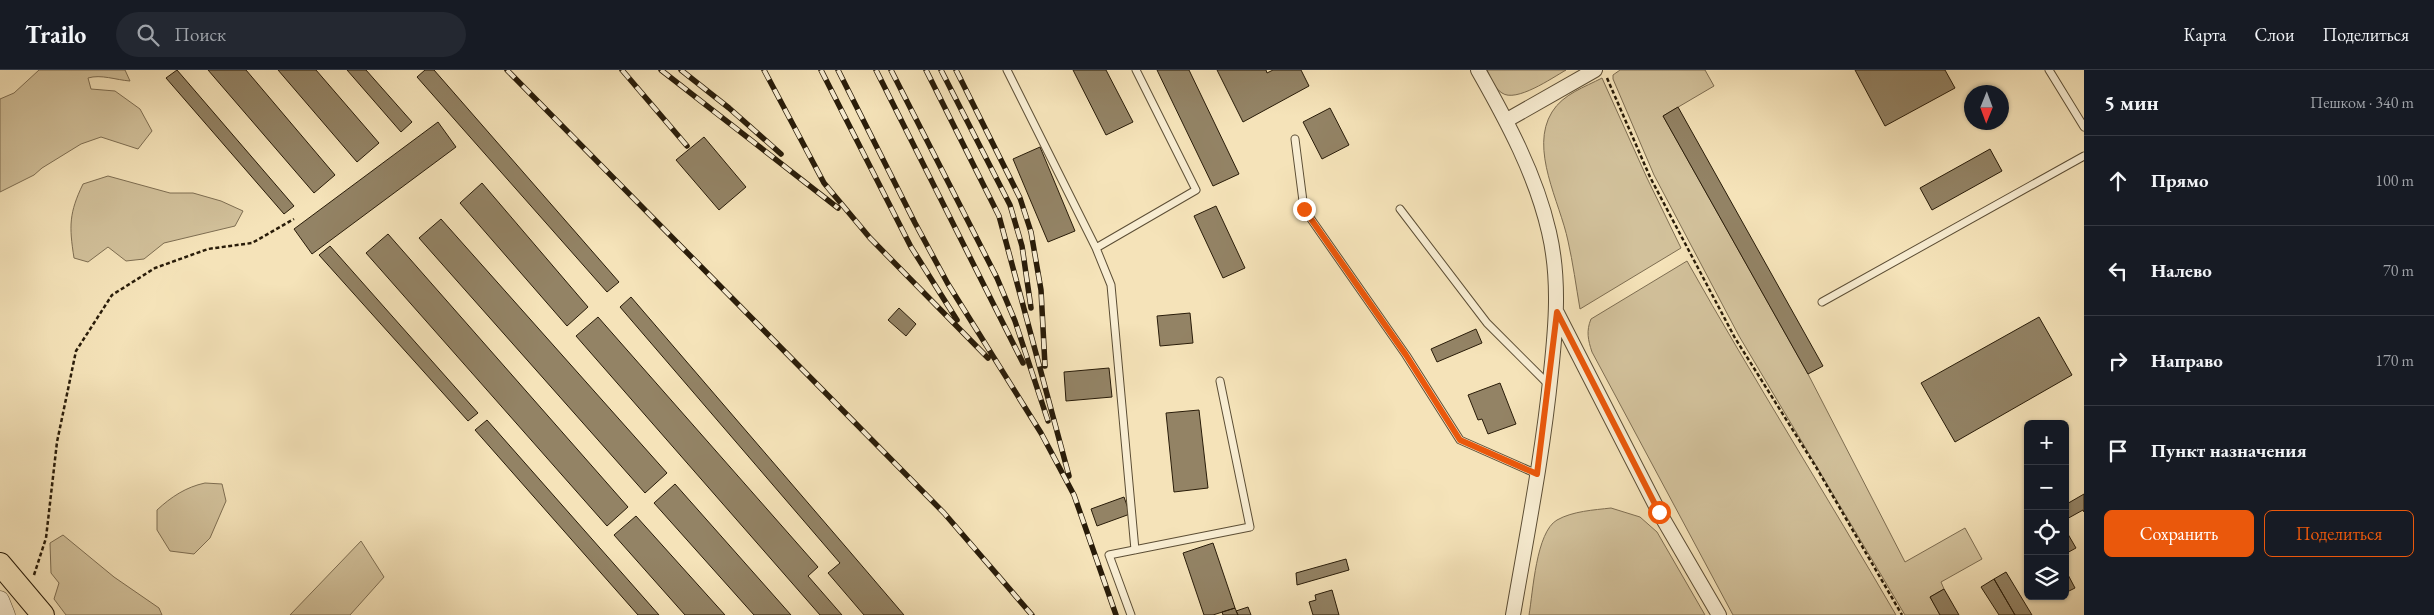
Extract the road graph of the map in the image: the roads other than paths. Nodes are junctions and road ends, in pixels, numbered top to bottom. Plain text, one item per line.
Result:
1 (1008, 70) edge
2 (1136, 70) edge
3 (1478, 70) edge
4 (1595, 70) edge
5 (2049, 70) edge
6 (1507, 120) junction
7 (2084, 127) edge
8 (1295, 139) dead end
9 (2084, 156) edge
10 (1400, 209) dead end
11 (1096, 248) junction
12 (1822, 302) dead end
13 (1557, 312) junction
14 (1220, 381) dead end
15 (1550, 385) junction
16 (1537, 474) junction
17 (1135, 550) junction
18 (0, 564) edge
19 (0, 600) edge
20 (6, 615) edge
21 (43, 615) edge
22 (1131, 615) edge
23 (1513, 615) edge
24 (1720, 615) edge

1 - 11 lane
2 - 11 lane
3 - 6 street
4 - 6 street
5 - 7 lane
6 - 13 street
8 - 16 lane
9 - 12 lane
10 - 15 lane
11 - 17 lane
13 - 15 street
13 - 24 street
14 - 17 lane
15 - 16 street
16 - 23 street
17 - 22 lane
18 - 21 main road
19 - 20 street

